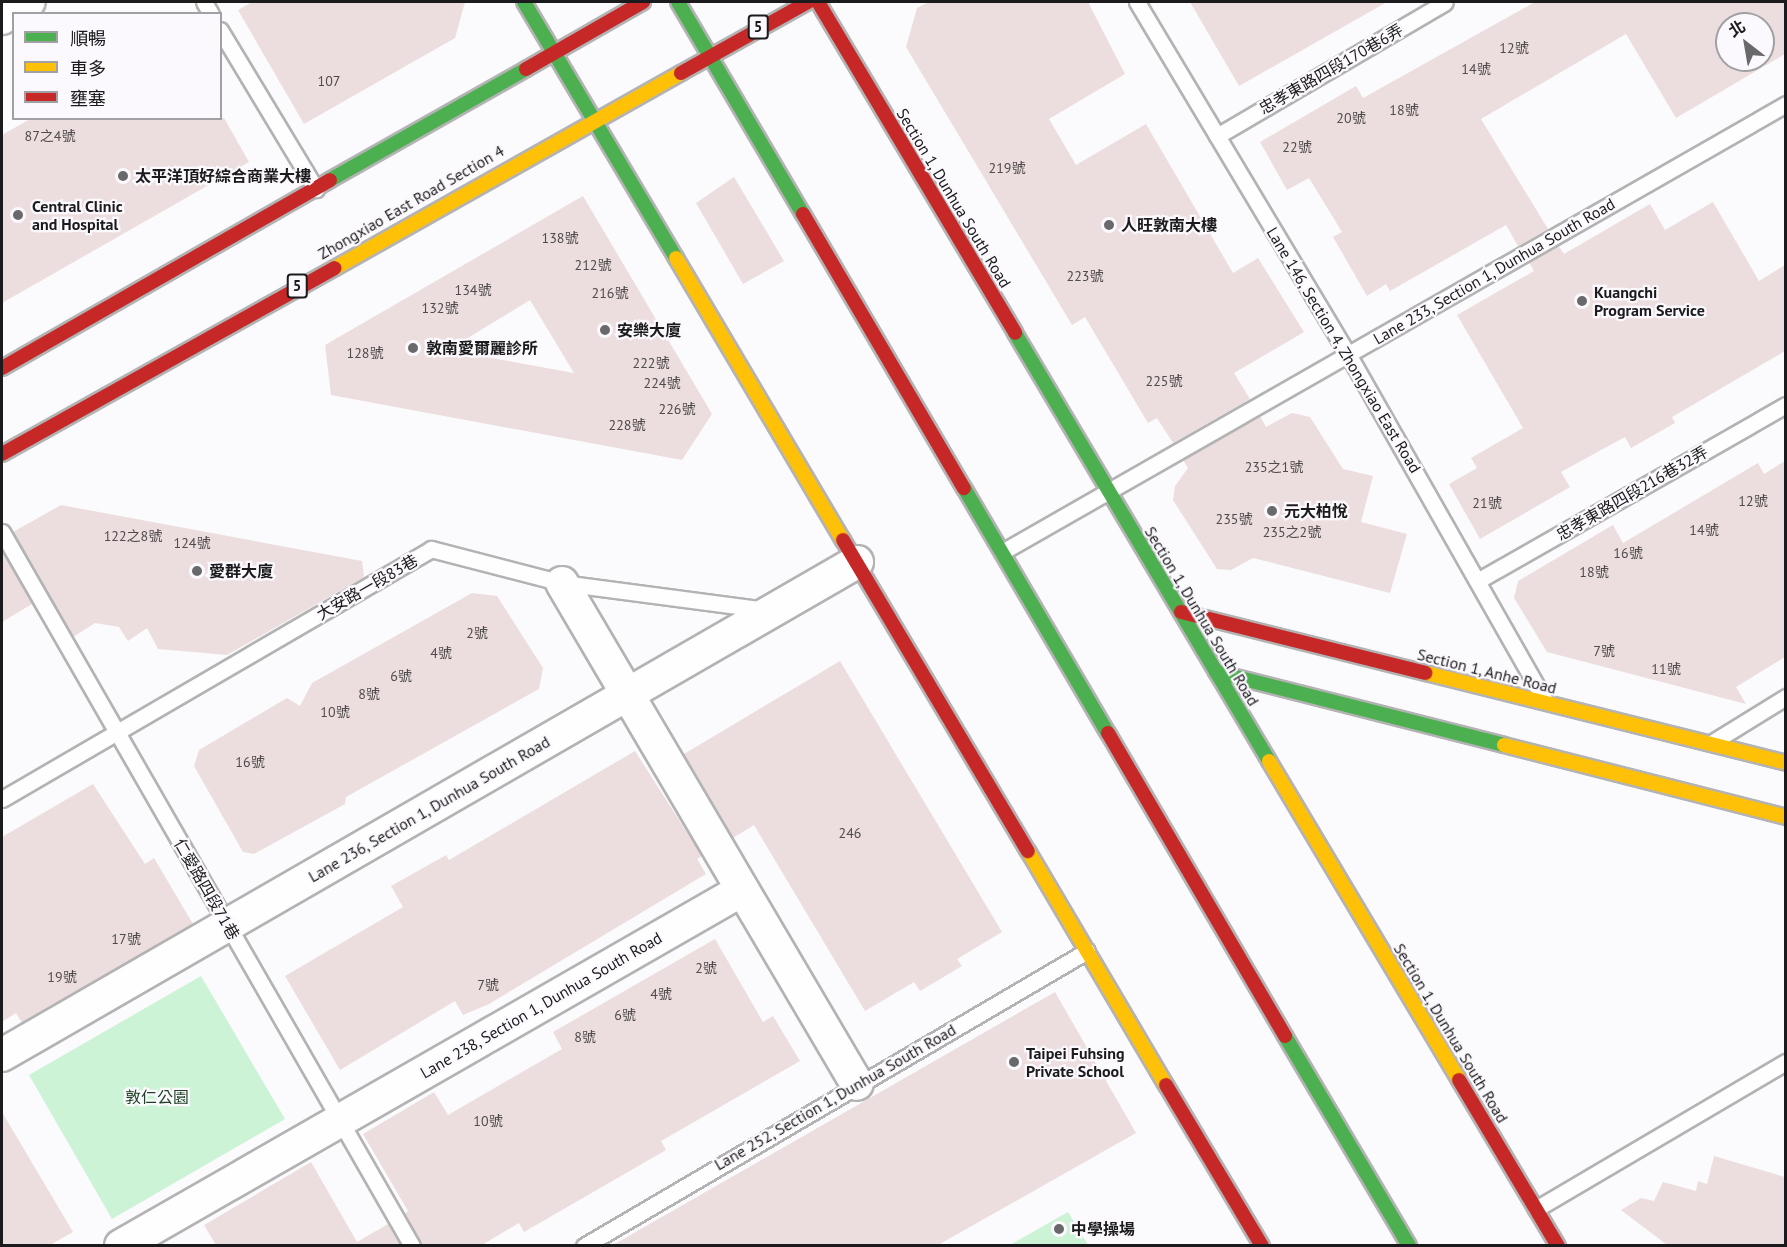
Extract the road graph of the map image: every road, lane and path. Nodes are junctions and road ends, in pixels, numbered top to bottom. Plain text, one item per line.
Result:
1 (29, 2) edge
2 (524, 2) edge
3 (643, 2) edge
4 (678, 2) edge
5 (808, 2) edge
6 (818, 2) edge
7 (1137, 2) edge
8 (1445, 2) edge
9 (12, 12) edge
10 (222, 33) edge
11 (554, 52) junction
12 (709, 53) junction
13 (1785, 104) edge
14 (593, 118) junction
15 (1217, 136) junction
16 (316, 189) junction
17 (1348, 354) junction
18 (2, 368) edge
19 (1785, 405) edge
20 (2, 454) edge
21 (1108, 491) junction
22 (2, 532) edge
23 (1002, 552) junction
24 (857, 562) junction
25 (1479, 580) junction
26 (562, 583) junction
27 (773, 610) junction
28 (1181, 612) junction
29 (1216, 672) junction
30 (627, 694) junction
31 (1785, 697) edge
32 (1546, 702) junction
33 (117, 733) junction
34 (1710, 744) junction
35 (1785, 763) edge
36 (2, 800) edge
37 (1785, 817) edge
38 (742, 890) junction
39 (228, 925) junction
40 (1087, 951) junction
41 (2, 1055) edge
42 (1785, 1062) edge
43 (857, 1084) junction
44 (340, 1120) junction
45 (1536, 1209) junction
46 (121, 1245) edge
47 (412, 1245) edge
48 (584, 1245) edge
49 (1262, 1245) edge
50 (1409, 1245) edge
51 (1558, 1245) edge

1 - 9 street
2 - 11 main road
3 - 11 main road
4 - 12 main road
5 - 12 main road, Zhongxiao East Road Section 4 / 5
6 - 21 main road, Section 1, Dunhua South Road
7 - 15 lane, Lane 146, Section 4, Zhongxiao East Road
8 - 15 lane, 忠孝東路四段170巷6弄
10 - 16 lane
11 - 14 main road
11 - 16 main road
12 - 14 main road, Zhongxiao East Road Section 4 / 5
12 - 23 main road
13 - 17 lane, Lane 233, Section 1, Dunhua South Road
14 - 20 main road, Zhongxiao East Road Section 4 / 5
14 - 24 main road
15 - 17 lane, Lane 146, Section 4, Zhongxiao East Road
16 - 18 main road
17 - 21 lane, Lane 233, Section 1, Dunhua South Road
17 - 25 lane, Lane 146, Section 4, Zhongxiao East Road
19 - 25 lane, 忠孝東路四段216巷32弄
21 - 23 lane, Lane 233, Section 1, Dunhua South Road
21 - 28 main road, Section 1, Dunhua South Road
22 - 33 lane, 仁愛路四段71巷
23 - 50 main road
24 - 27 street, Lane 236, Section 1, Dunhua South Road
24 - 40 main road
25 - 32 lane, Lane 146, Section 4, Zhongxiao East Road
26 - 27 lane, 大安路一段83巷
26 - 30 street
26 - 33 lane, 大安路一段83巷
27 - 30 street, Lane 236, Section 1, Dunhua South Road
28 - 29 main road, Section 1, Dunhua South Road
28 - 32 main road, Section 1, Anhe Road
29 - 37 main road
29 - 45 main road, Section 1, Dunhua South Road
30 - 38 street
30 - 39 street, Lane 236, Section 1, Dunhua South Road
31 - 34 lane
32 - 34 main road, Section 1, Anhe Road
33 - 36 lane, 大安路一段83巷
33 - 39 lane, 仁愛路四段71巷
34 - 35 main road, Section 1, Anhe Road
38 - 43 street
38 - 44 street, Lane 238, Section 1, Dunhua South Road
39 - 41 street, Lane 236, Section 1, Dunhua South Road
39 - 44 lane, 仁愛路四段71巷
40 - 43 lane, Lane 252, Section 1, Dunhua South Road
40 - 49 main road
42 - 45 lane
43 - 48 lane, Lane 252, Section 1, Dunhua South Road
44 - 46 street, Lane 238, Section 1, Dunhua South Road
44 - 47 lane, 仁愛路四段71巷
45 - 51 main road, Section 1, Dunhua South Road

